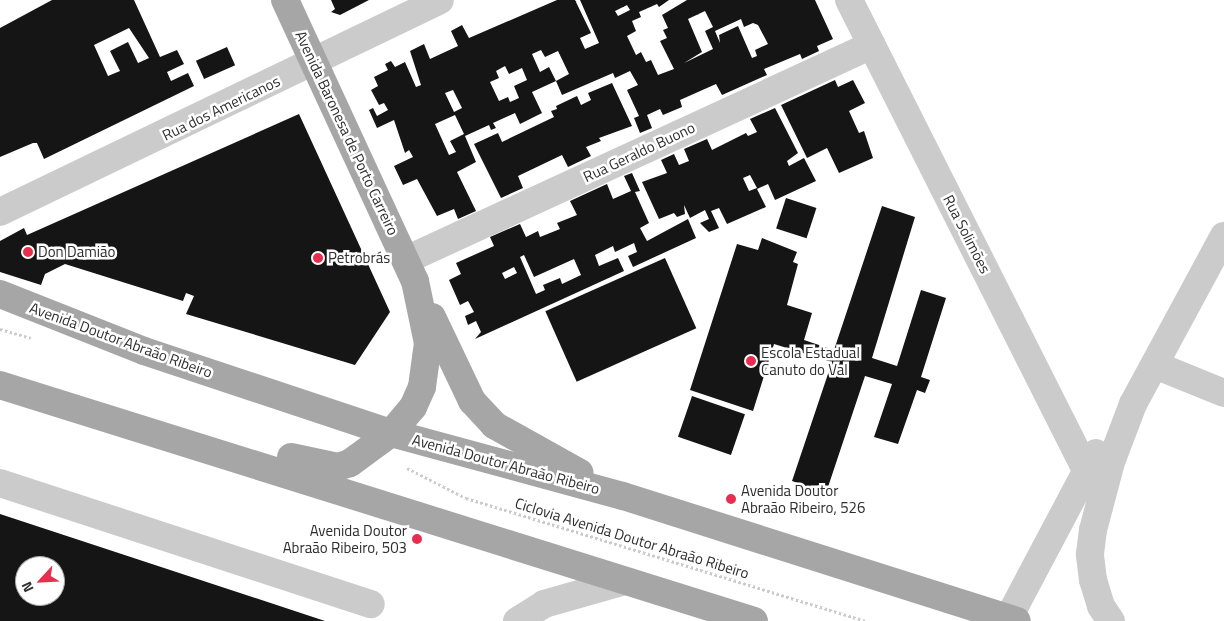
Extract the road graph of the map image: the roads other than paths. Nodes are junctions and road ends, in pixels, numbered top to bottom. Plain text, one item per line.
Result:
1 (285, 0) edge
2 (440, 0) edge
3 (850, 0) edge
4 (872, 45) junction
5 (314, 63) junction
6 (0, 212) edge
7 (1224, 236) edge
8 (411, 270) junction
9 (0, 294) edge
10 (1155, 365) junction
11 (0, 385) edge
12 (1224, 393) edge
13 (1133, 404) junction
14 (391, 433) junction
15 (211, 451) junction
16 (1085, 468) junction
17 (0, 483) edge
18 (623, 496) junction
19 (625, 581) junction
20 (371, 604) dead end
21 (1010, 620) edge
22 (517, 621) edge
23 (754, 621) edge
24 (1111, 621) edge

1 - 5 main road, Avenida Baronesa de Porto Carreiro
2 - 5 street, Rua dos Americanos
3 - 4 street, Rua Solimões
4 - 8 street, Rua Geraldo Buono
4 - 16 street, Rua Solimões
5 - 6 street, Rua dos Americanos
5 - 8 main road, Avenida Baronesa de Porto Carreiro
7 - 10 street
8 - 14 main road, Avenida Baronesa de Porto Carreiro
8 - 18 main road
9 - 14 main road, Avenida Doutor Abraão Ribeiro
10 - 12 street
10 - 13 street
11 - 15 main road
13 - 16 street
13 - 24 street
14 - 15 main road, Avenida Baronesa de Porto Carreiro
14 - 18 main road, Avenida Doutor Abraão Ribeiro
15 - 19 main road
16 - 21 street
17 - 20 street
18 - 21 main road, Avenida Doutor Abraão Ribeiro
19 - 22 street
19 - 23 main road

